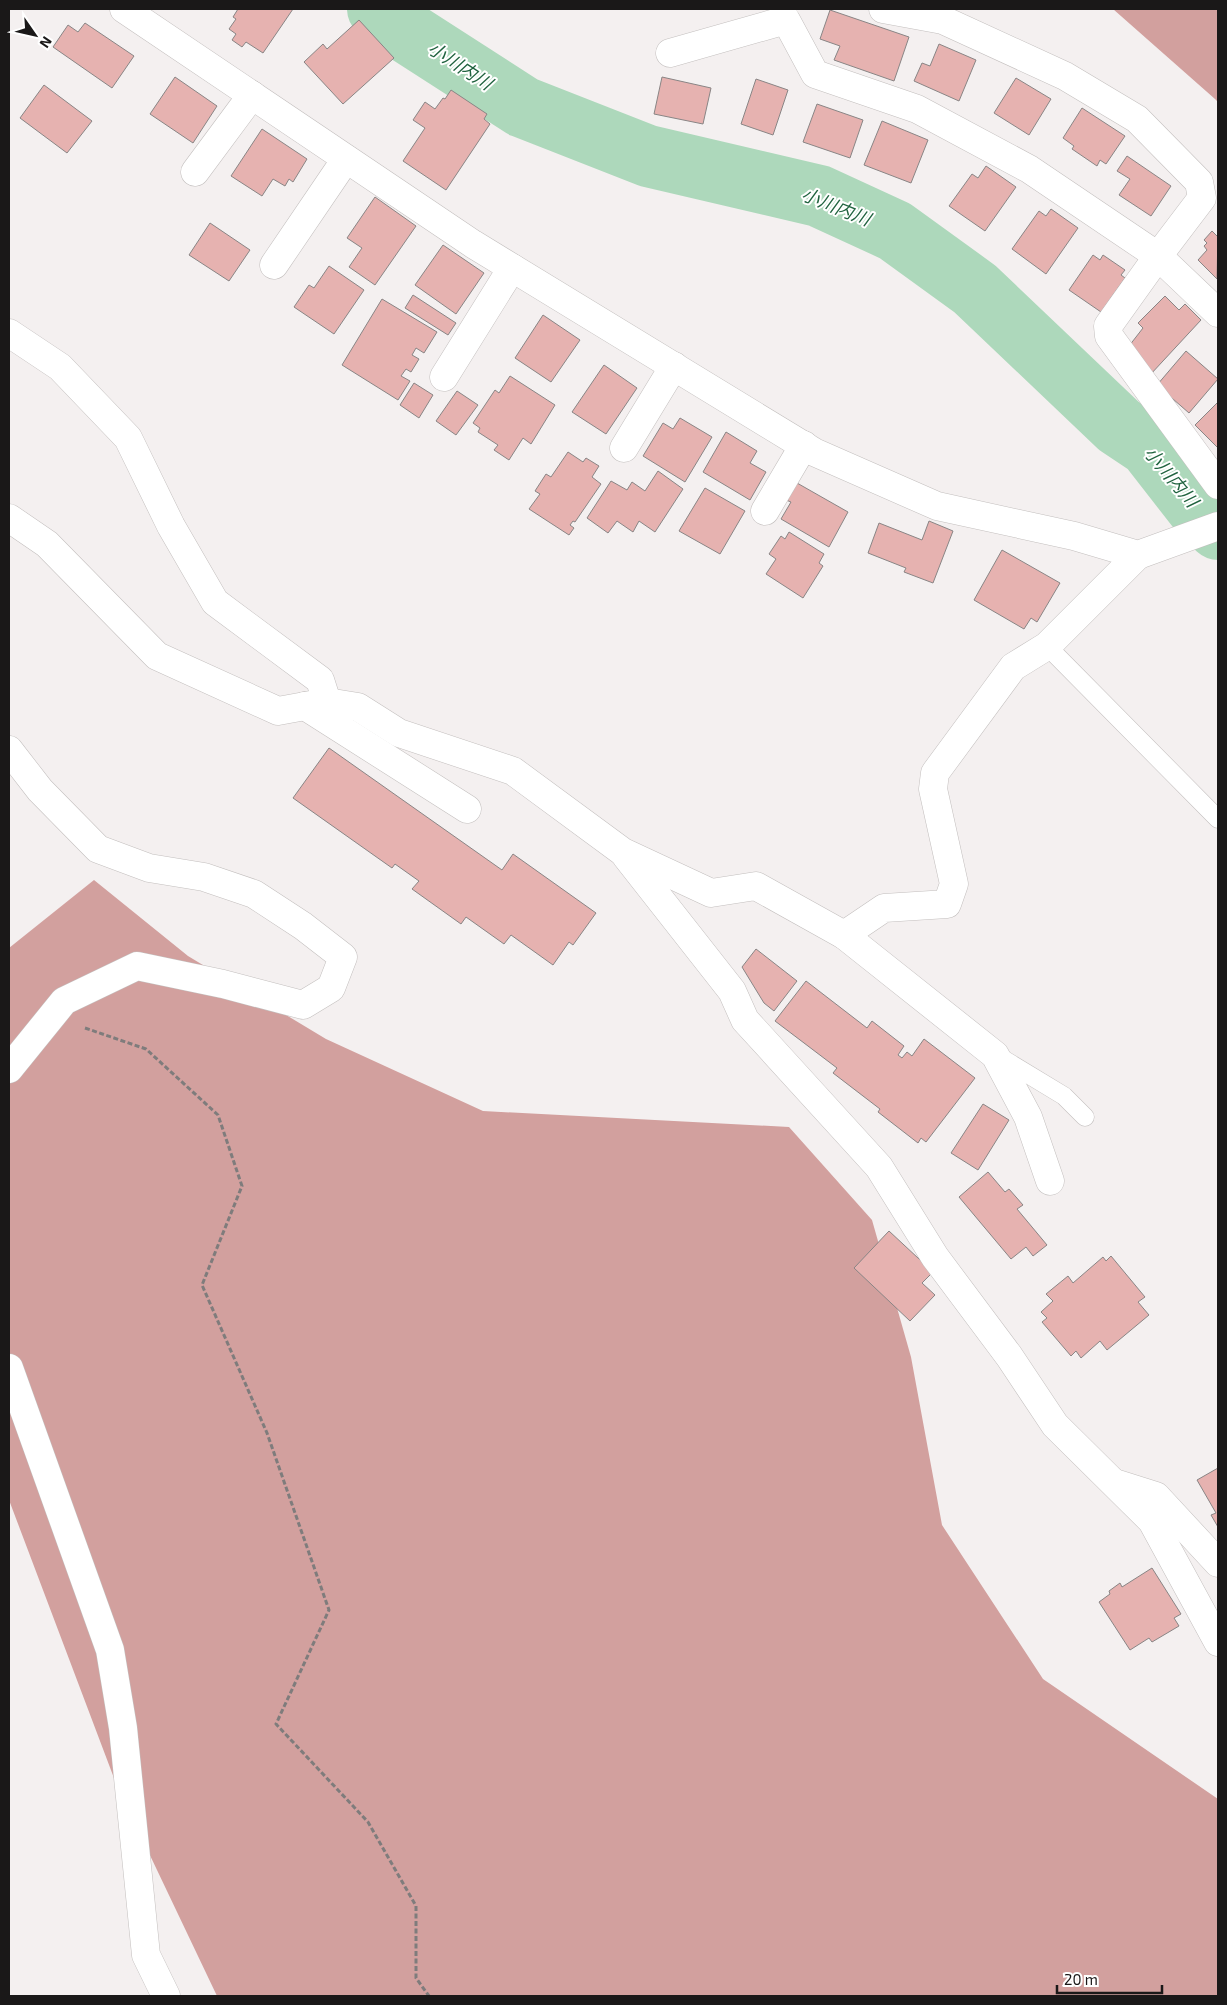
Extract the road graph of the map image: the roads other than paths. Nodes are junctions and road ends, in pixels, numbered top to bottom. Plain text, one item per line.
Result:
1 (124, 9) edge
2 (883, 9) edge
3 (787, 15) edge
4 (670, 53) dead end
5 (252, 95) junction
6 (346, 158) junction
7 (194, 172) dead end
8 (1208, 184) edge
9 (1158, 256) junction
10 (274, 265) dead end
11 (512, 268) junction
12 (1218, 314) edge
13 (9, 333) edge
14 (674, 366) junction
15 (444, 378) dead end
16 (804, 445) junction
17 (624, 448) dead end
18 (1218, 485) edge
19 (765, 510) dead end
20 (9, 518) edge
21 (1218, 526) edge
22 (1149, 551) junction
23 (1046, 646) junction
24 (316, 704) junction
25 (9, 750) edge
26 (467, 809) dead end
27 (1218, 819) edge
28 (623, 852) junction
29 (844, 936) junction
30 (995, 1055) junction
31 (9, 1069) edge
32 (1085, 1117) dead end
33 (1050, 1181) dead end
34 (9, 1368) edge
35 (1112, 1482) junction
36 (1218, 1563) edge
37 (1218, 1642) edge
38 (166, 1996) edge

1 - 5 street
2 - 8 street
3 - 4 street
3 - 9 street
5 - 6 street
5 - 7 street
6 - 10 street
6 - 11 street
8 - 9 street
9 - 12 street
9 - 18 street
11 - 14 street
11 - 15 street
13 - 24 street
14 - 16 street
14 - 17 street
16 - 19 street
16 - 22 street
20 - 24 street
21 - 22 street
22 - 23 street
23 - 27 lane
23 - 29 street
24 - 26 street
24 - 28 street
25 - 31 street
28 - 29 street
28 - 35 street
29 - 30 street
30 - 32 lane
30 - 33 street
34 - 38 street
35 - 36 street
35 - 37 street

